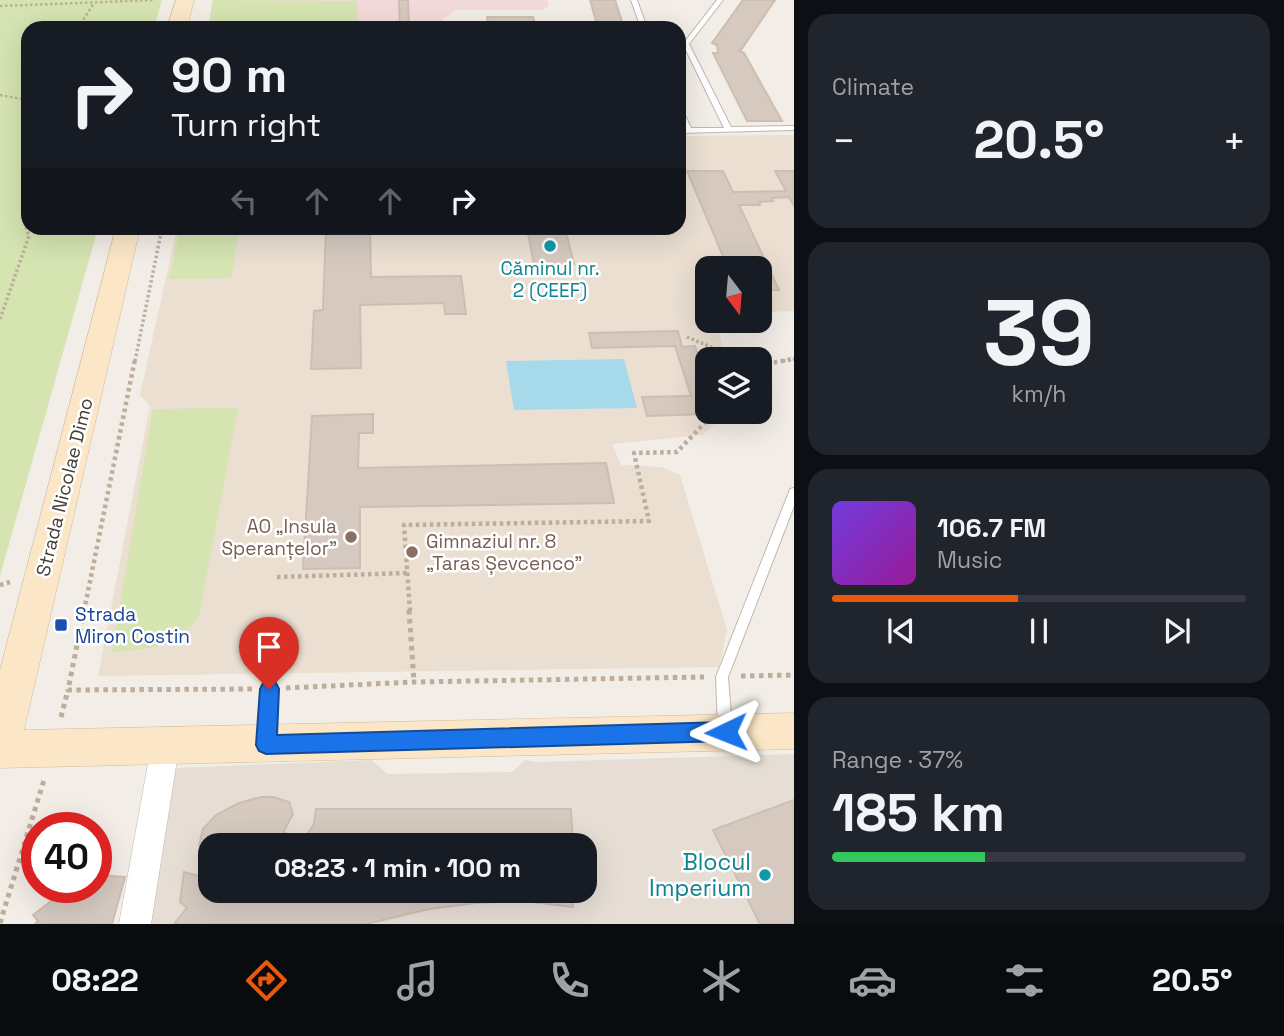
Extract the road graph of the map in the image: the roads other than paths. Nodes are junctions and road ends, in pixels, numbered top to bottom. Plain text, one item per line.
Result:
1 (185, 0) edge
2 (634, 0) edge
3 (720, 0) edge
4 (179, 21) edge
5 (642, 21) edge
6 (794, 128) edge
7 (729, 130) junction
8 (686, 131) edge
9 (126, 235) edge
10 (794, 492) edge
11 (269, 689) road end
12 (794, 731) edge
13 (726, 732) junction
14 (266, 745) junction
15 (0, 747) edge
16 (165, 747) junction
17 (135, 924) edge

1 - 4 main road
2 - 5 lane
3 - 7 lane
6 - 7 lane
7 - 8 lane
9 - 15 main road, Strada Nicolae Dimo
10 - 13 lane
11 - 14 lane
12 - 13 main road
13 - 14 main road
14 - 16 main road
15 - 16 main road
16 - 17 street

